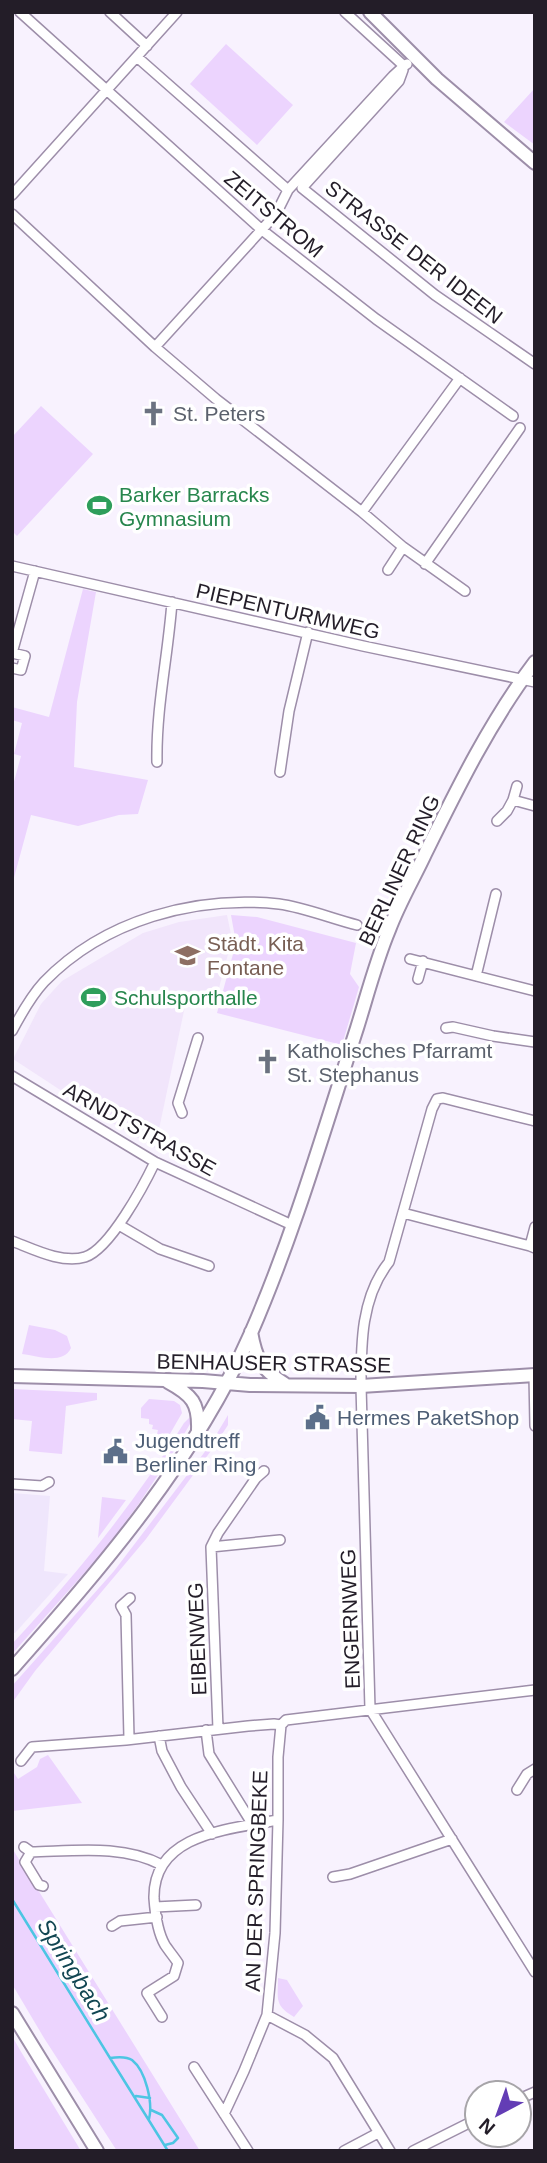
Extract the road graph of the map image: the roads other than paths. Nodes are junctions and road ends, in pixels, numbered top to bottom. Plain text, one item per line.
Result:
1 (20, 12) edge
2 (110, 12) edge
3 (177, 12) edge
4 (345, 12) edge
5 (370, 12) edge
6 (147, 46) junction
7 (137, 57) junction
8 (409, 62) junction
9 (107, 90) junction
10 (380, 96) junction
11 (535, 163) edge
12 (302, 188) junction
13 (288, 190) junction
14 (12, 195) edge
15 (12, 214) edge
16 (262, 230) junction
17 (155, 347) junction
18 (535, 364) edge
19 (460, 378) junction
20 (513, 416) dead end
21 (520, 428) dead end
22 (362, 512) junction
23 (403, 547) junction
24 (425, 564) junction
25 (12, 566) edge
26 (388, 570) dead end
27 (35, 571) junction
28 (465, 591) dead end
29 (173, 603) junction
30 (308, 632) junction
31 (12, 653) edge
32 (535, 662) edge
33 (12, 668) edge
34 (528, 681) edge
35 (157, 762) dead end
36 (280, 772) dead end
37 (517, 786) dead end
38 (513, 800) junction
39 (535, 806) edge
40 (497, 821) dead end
41 (496, 894) dead end
42 (357, 925) dead end
43 (410, 959) dead end
44 (422, 961) junction
45 (476, 976) junction
46 (418, 979) dead end
47 (535, 991) edge
48 (446, 1028) dead end
49 (12, 1031) edge
50 (198, 1038) dead end
51 (535, 1042) edge
52 (12, 1076) edge
53 (182, 1113) dead end
54 (535, 1121) edge
55 (155, 1162) junction
56 (403, 1213) junction
57 (119, 1225) junction
58 (292, 1225) junction
59 (535, 1227) edge
60 (13, 1242) edge
61 (532, 1247) edge
62 (209, 1266) dead end
63 (251, 1332) junction
64 (534, 1375) edge
65 (12, 1376) edge
66 (165, 1380) junction
67 (227, 1383) junction
68 (288, 1386) junction
69 (361, 1386) junction
70 (535, 1426) edge
71 (198, 1434) junction
72 (264, 1472) dead end
73 (49, 1482) dead end
74 (12, 1484) edge
75 (280, 1540) dead end
76 (211, 1547) junction
77 (130, 1598) dead end
78 (12, 1669) edge
79 (535, 1690) edge
80 (370, 1709) junction
81 (281, 1725) junction
82 (218, 1729) junction
83 (206, 1730) junction
84 (159, 1736) junction
85 (129, 1738) junction
86 (21, 1761) dead end
87 (535, 1769) edge
88 (517, 1790) dead end
89 (278, 1820) junction
90 (253, 1825) junction
91 (212, 1834) junction
92 (452, 1839) junction
93 (162, 1865) junction
94 (333, 1877) dead end
95 (43, 1886) dead end
96 (196, 1905) dead end
97 (156, 1912) junction
98 (112, 1926) dead end
99 (535, 1972) edge
100 (12, 2013) edge
101 (267, 2015) junction
102 (162, 2017) dead end
103 (194, 2067) dead end
104 (224, 2114) junction
105 (463, 2126) edge
106 (378, 2133) junction
107 (97, 2151) edge
108 (248, 2151) edge
109 (344, 2151) edge
110 (390, 2151) edge
111 (413, 2151) edge

1 - 9 street, ZEITSTROM
2 - 6 street
3 - 6 street
4 - 8 street
5 - 8 main road
6 - 7 street
7 - 9 street
7 - 13 street
8 - 10 street
8 - 11 main road
9 - 14 street
9 - 16 street, ZEITSTROM
10 - 12 street, STRASSE DER IDEEN
10 - 13 street, STRASSE DER IDEEN
12 - 13 street
12 - 18 street, STRASSE DER IDEEN
13 - 16 street, STRASSE DER IDEEN
15 - 17 street
16 - 17 street, STRASSE DER IDEEN
16 - 19 street, ZEITSTROM
17 - 22 street
19 - 20 street, ZEITSTROM
19 - 22 street
21 - 24 street
22 - 23 street
23 - 24 street
23 - 26 street
24 - 28 street
25 - 27 street, PIEPENTURMWEG
27 - 29 street, PIEPENTURMWEG
27 - 31 street
29 - 30 street, PIEPENTURMWEG
29 - 35 street
30 - 34 street, PIEPENTURMWEG
30 - 36 street
31 - 33 street
32 - 34 main road, BERLINER RING
34 - 58 main road, BERLINER RING
37 - 38 street
38 - 39 street
38 - 40 street
41 - 45 street
42 - 49 street
43 - 44 street
44 - 45 street
44 - 46 street
45 - 47 street
48 - 51 street
50 - 53 street, ARNDTSTRASSE
52 - 55 street, ARNDTSTRASSE
54 - 56 street, ENGERNWEG
55 - 57 street
55 - 58 street, ARNDTSTRASSE
56 - 61 street
56 - 69 street, ENGERNWEG
57 - 60 street
57 - 62 street
58 - 63 main road, BERLINER RING
59 - 61 street
63 - 67 main road, BERLINER RING
63 - 68 main road
64 - 69 main road, BENHAUSER STRASSE
64 - 70 street
65 - 66 main road, BENHAUSER STRASSE
66 - 67 main road, BENHAUSER STRASSE
66 - 71 main road
67 - 68 main road, BENHAUSER STRASSE
67 - 71 main road, BERLINER RING
68 - 69 main road, BENHAUSER STRASSE
69 - 80 street, ENGERNWEG
71 - 78 main road, BERLINER RING
72 - 76 street
73 - 74 street
75 - 76 street
76 - 82 street, EIBENWEG
77 - 85 street
79 - 80 street
80 - 81 street
80 - 92 street, ENGERNWEG
81 - 82 street
81 - 89 street, AN DER SPRINGBEKE
82 - 83 street
83 - 84 street
83 - 90 street
84 - 85 street
84 - 91 street
85 - 86 street
87 - 88 street
89 - 90 street
89 - 101 street, AN DER SPRINGBEKE
90 - 91 street
91 - 93 street
92 - 94 street
92 - 99 street, ENGERNWEG
93 - 95 street
93 - 97 street
96 - 97 street
97 - 98 street
97 - 102 street
100 - 107 main road
101 - 104 street, AN DER SPRINGBEKE
101 - 106 street
103 - 104 street
104 - 108 street
105 - 111 street
106 - 109 street
106 - 110 street

